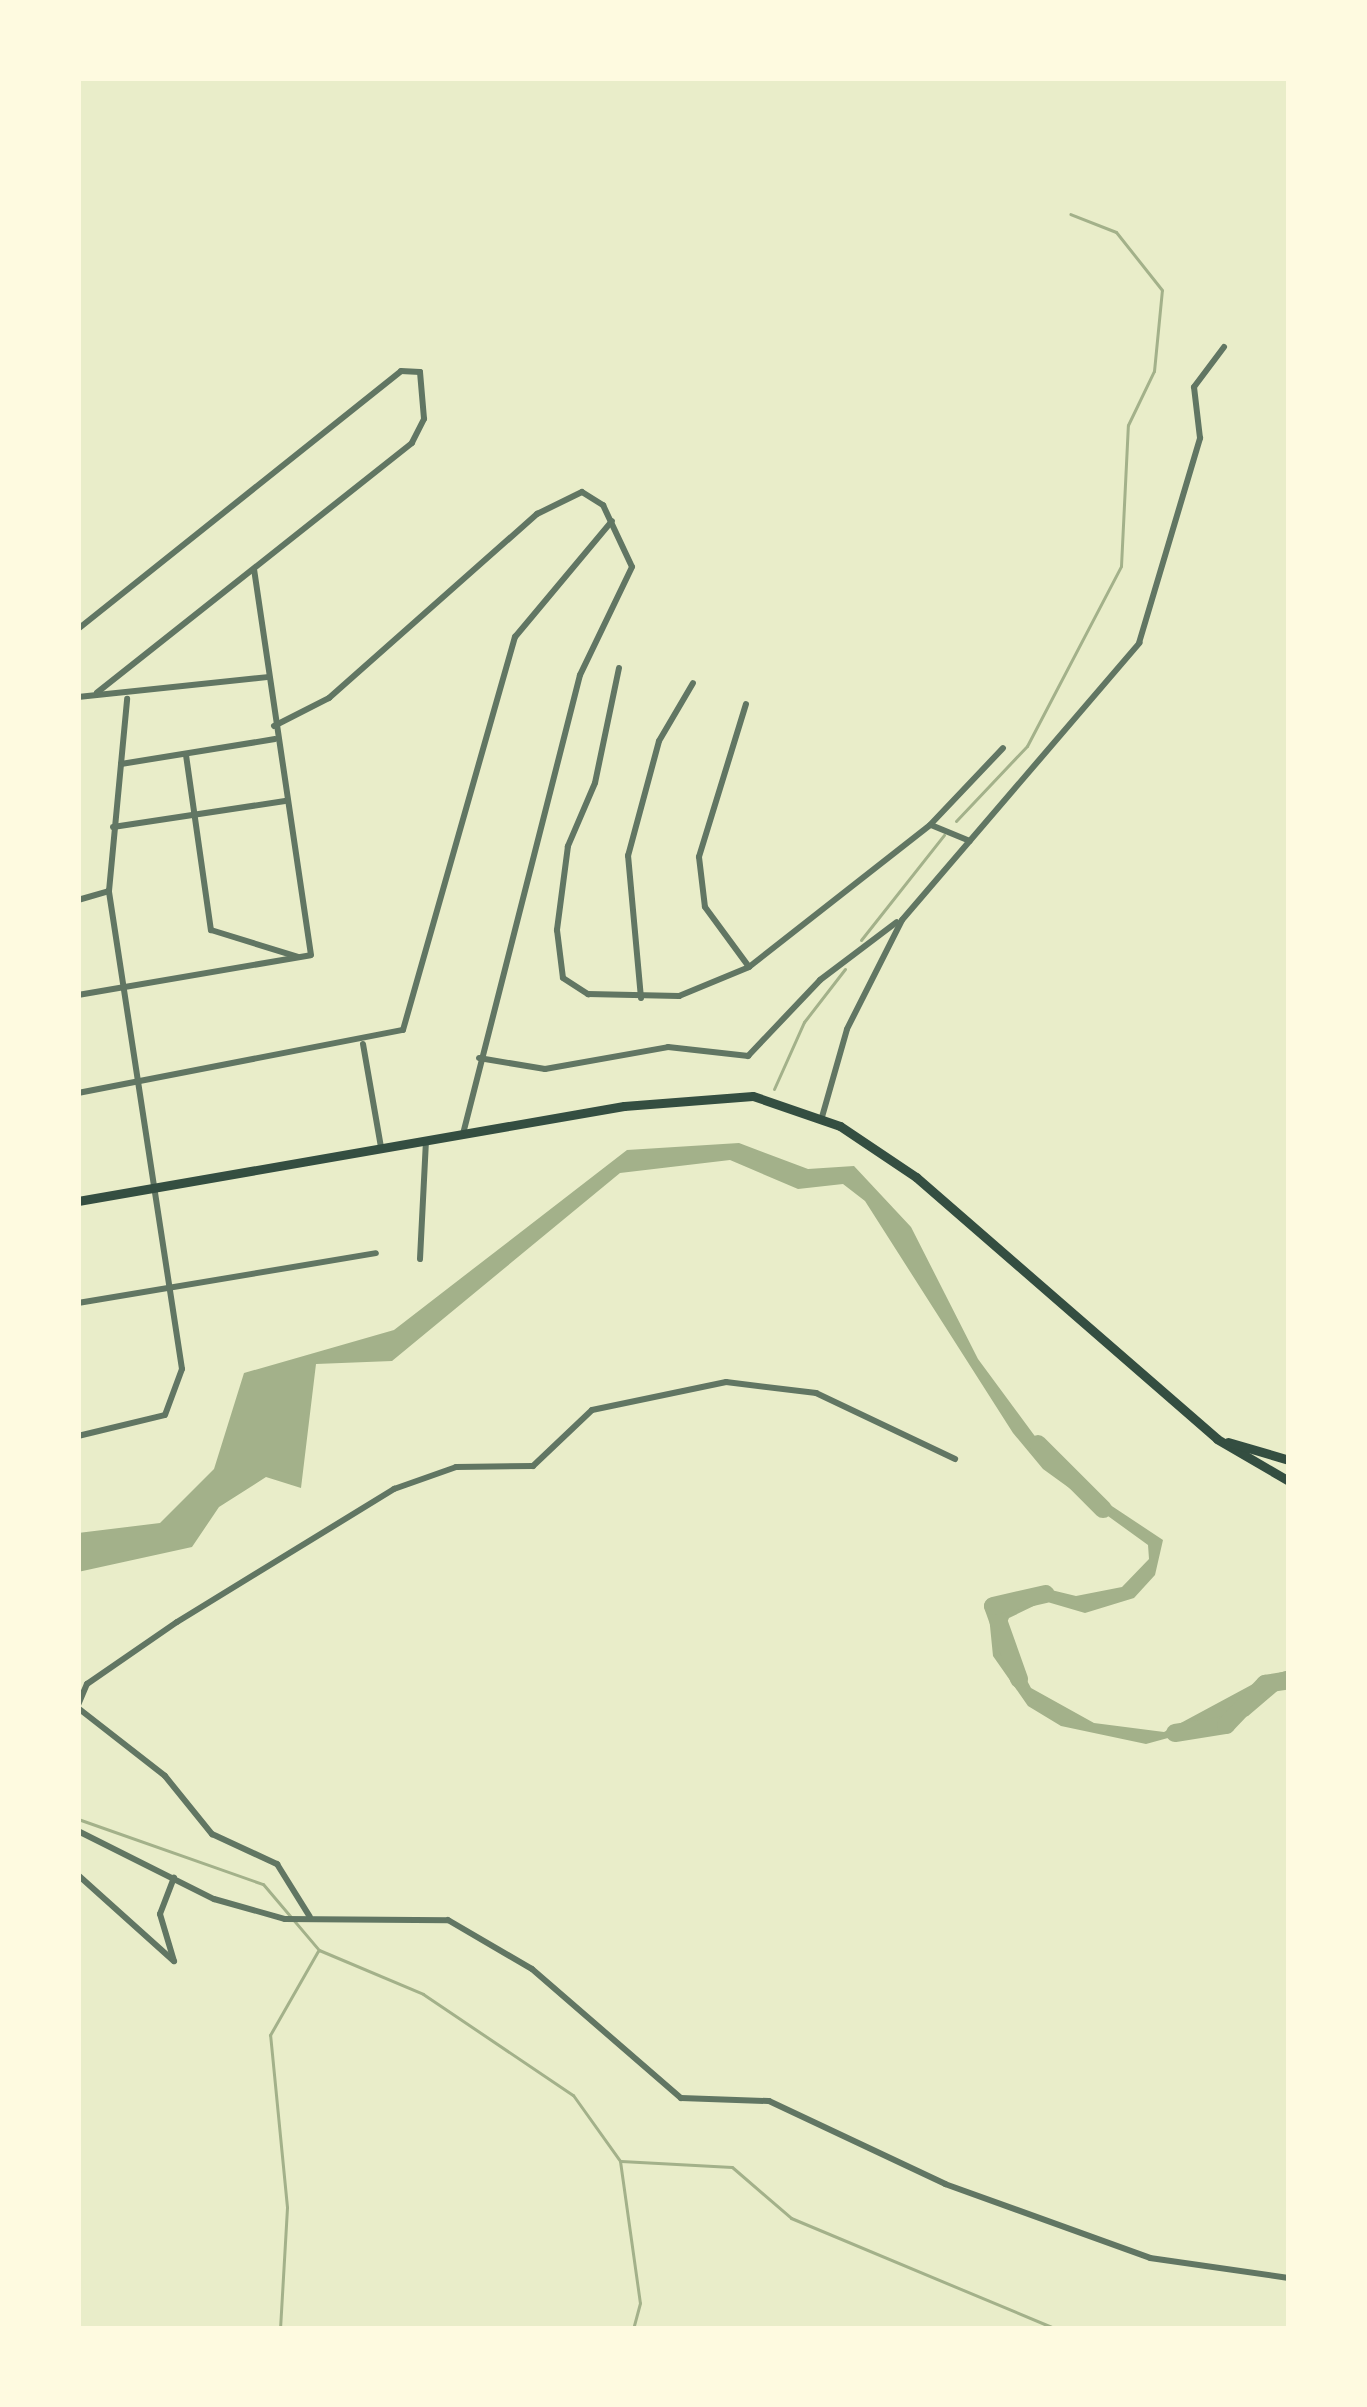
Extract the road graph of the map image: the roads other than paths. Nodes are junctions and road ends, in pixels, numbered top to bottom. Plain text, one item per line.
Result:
1 (1224, 347) dead end
2 (612, 521) junction
3 (254, 570) junction
4 (78, 629) edge
5 (619, 668) dead end
6 (267, 676) junction
7 (693, 682) dead end
8 (97, 693) junction
9 (78, 697) edge
10 (127, 700) junction
11 (746, 704) dead end
12 (274, 726) junction
13 (275, 739) junction
14 (1003, 748) dead end
15 (186, 754) junction
16 (121, 764) junction
17 (284, 801) junction
18 (194, 815) junction
19 (930, 825) junction
20 (113, 827) junction
21 (970, 841) junction
22 (110, 891) junction
23 (78, 900) edge
24 (902, 920) junction
25 (298, 957) junction
26 (749, 968) junction
27 (128, 987) junction
28 (78, 995) edge
29 (640, 998) junction
30 (363, 1044) junction
31 (479, 1058) junction
32 (144, 1080) junction
33 (78, 1093) edge
34 (822, 1117) junction
35 (463, 1133) junction
36 (426, 1140) junction
37 (381, 1149) junction
38 (160, 1190) junction
39 (78, 1201) edge
40 (376, 1253) dead end
41 (420, 1259) dead end
42 (172, 1286) junction
43 (78, 1303) edge
44 (78, 1436) edge
45 (1217, 1439) junction
46 (956, 1460) dead end
47 (1289, 1460) edge
48 (1289, 1481) edge
49 (78, 1707) edge
50 (78, 1831) edge
51 (78, 1875) edge
52 (174, 1878) junction
53 (310, 1917) junction
54 (1289, 2278) edge

1 - 21 street
2 - 12 street
2 - 30 street
2 - 31 street
3 - 4 street
3 - 6 street
3 - 8 street
5 - 29 street
6 - 10 street
6 - 12 street
7 - 29 street
8 - 9 street
8 - 10 street
10 - 16 street
11 - 26 street
12 - 13 street
13 - 15 street
13 - 17 street
14 - 19 street
15 - 16 street
15 - 18 street
16 - 20 street
17 - 18 street
17 - 25 street
18 - 20 street
18 - 25 street
19 - 21 street
19 - 26 street
20 - 22 street
21 - 24 street
22 - 23 street
22 - 27 street
24 - 31 street
24 - 34 street
25 - 27 street
26 - 29 street
27 - 28 street
27 - 32 street
30 - 32 street
30 - 37 street
31 - 35 street
32 - 33 street
32 - 38 street
34 - 35 main road
34 - 45 main road
35 - 36 main road
36 - 37 main road
36 - 41 street
37 - 38 main road
38 - 39 main road
38 - 42 street
40 - 42 street
42 - 43 street
42 - 44 street
45 - 47 main road
45 - 48 main road
46 - 49 street
49 - 53 street
50 - 52 street
51 - 52 street
52 - 53 street
53 - 54 street

